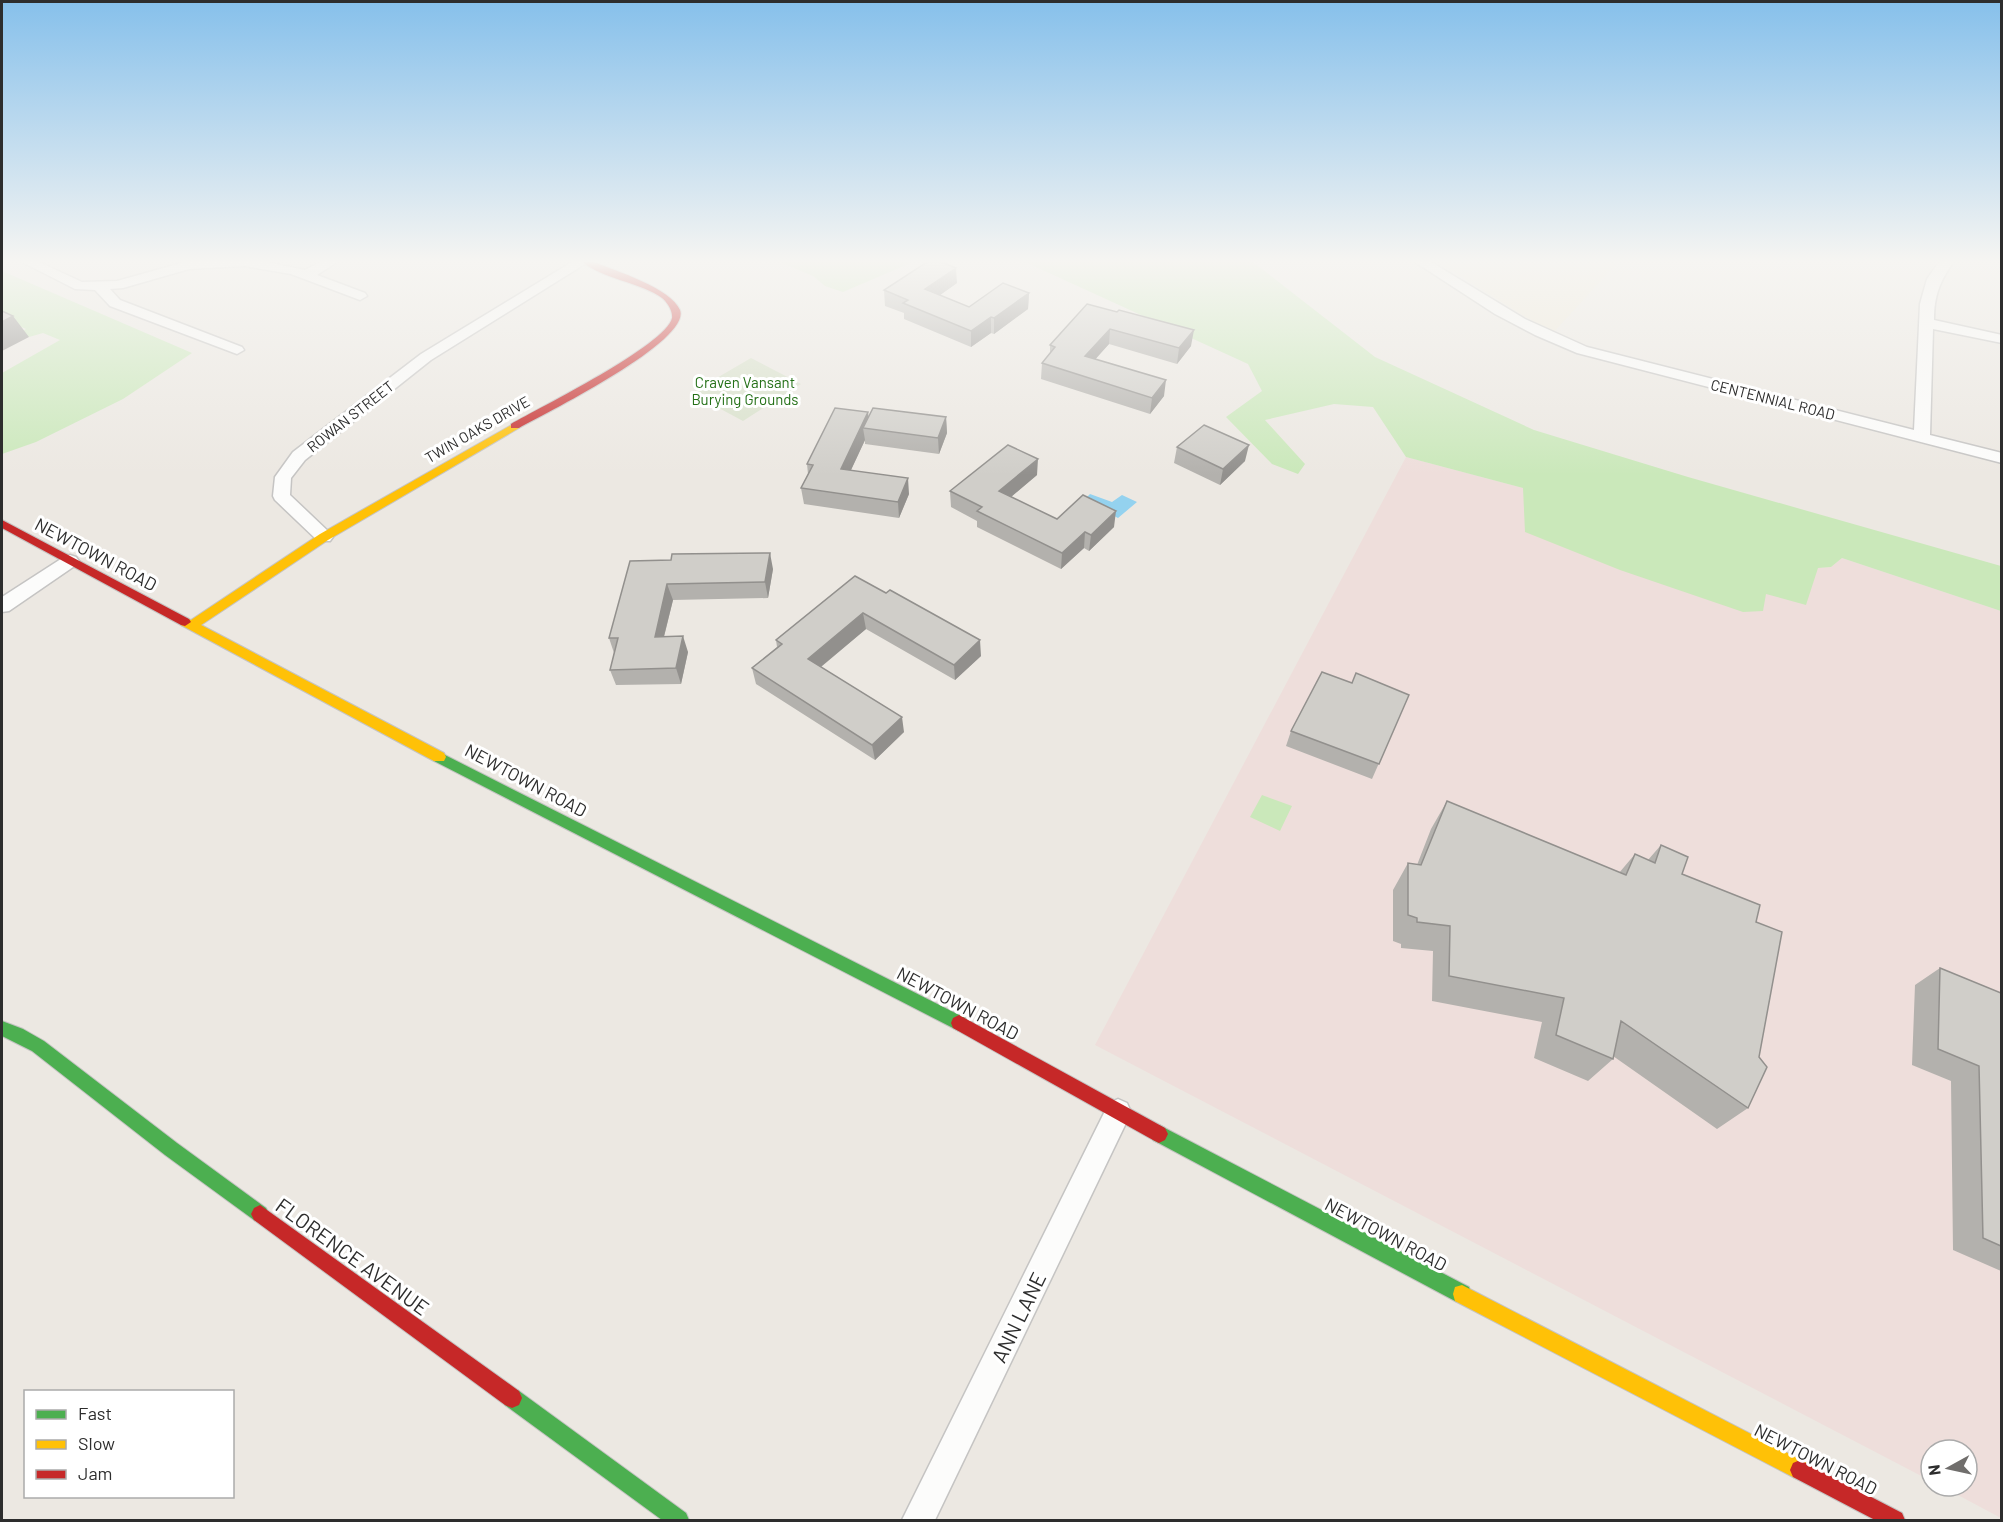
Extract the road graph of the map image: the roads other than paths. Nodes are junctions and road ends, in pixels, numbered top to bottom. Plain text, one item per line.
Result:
1 (193, 333) edge
2 (465, 333) edge
3 (667, 333) edge
4 (1539, 333) edge
5 (1927, 333) edge
6 (1973, 333) edge
7 (2001, 339) edge
8 (237, 350) dead end
9 (1922, 437) junction
10 (2001, 458) edge
11 (2, 524) edge
12 (324, 537) junction
13 (70, 561) junction
14 (2, 606) edge
15 (193, 625) junction
16 (2, 1029) edge
17 (1118, 1112) junction
18 (680, 1521) edge
19 (918, 1521) edge
20 (1895, 1521) edge

1 - 8 street
2 - 12 street, ROWAN STREET
3 - 12 street, TWIN OAKS DRIVE
4 - 9 street, CENTENNIAL ROAD
5 - 9 street
6 - 7 street
9 - 10 street, CENTENNIAL ROAD
11 - 13 street, NEWTOWN ROAD
12 - 15 street, TWIN OAKS DRIVE
13 - 14 street
13 - 15 street, NEWTOWN ROAD
15 - 17 street, NEWTOWN ROAD
16 - 18 street, FLORENCE AVENUE
17 - 19 street, ANN LANE
17 - 20 street, NEWTOWN ROAD

